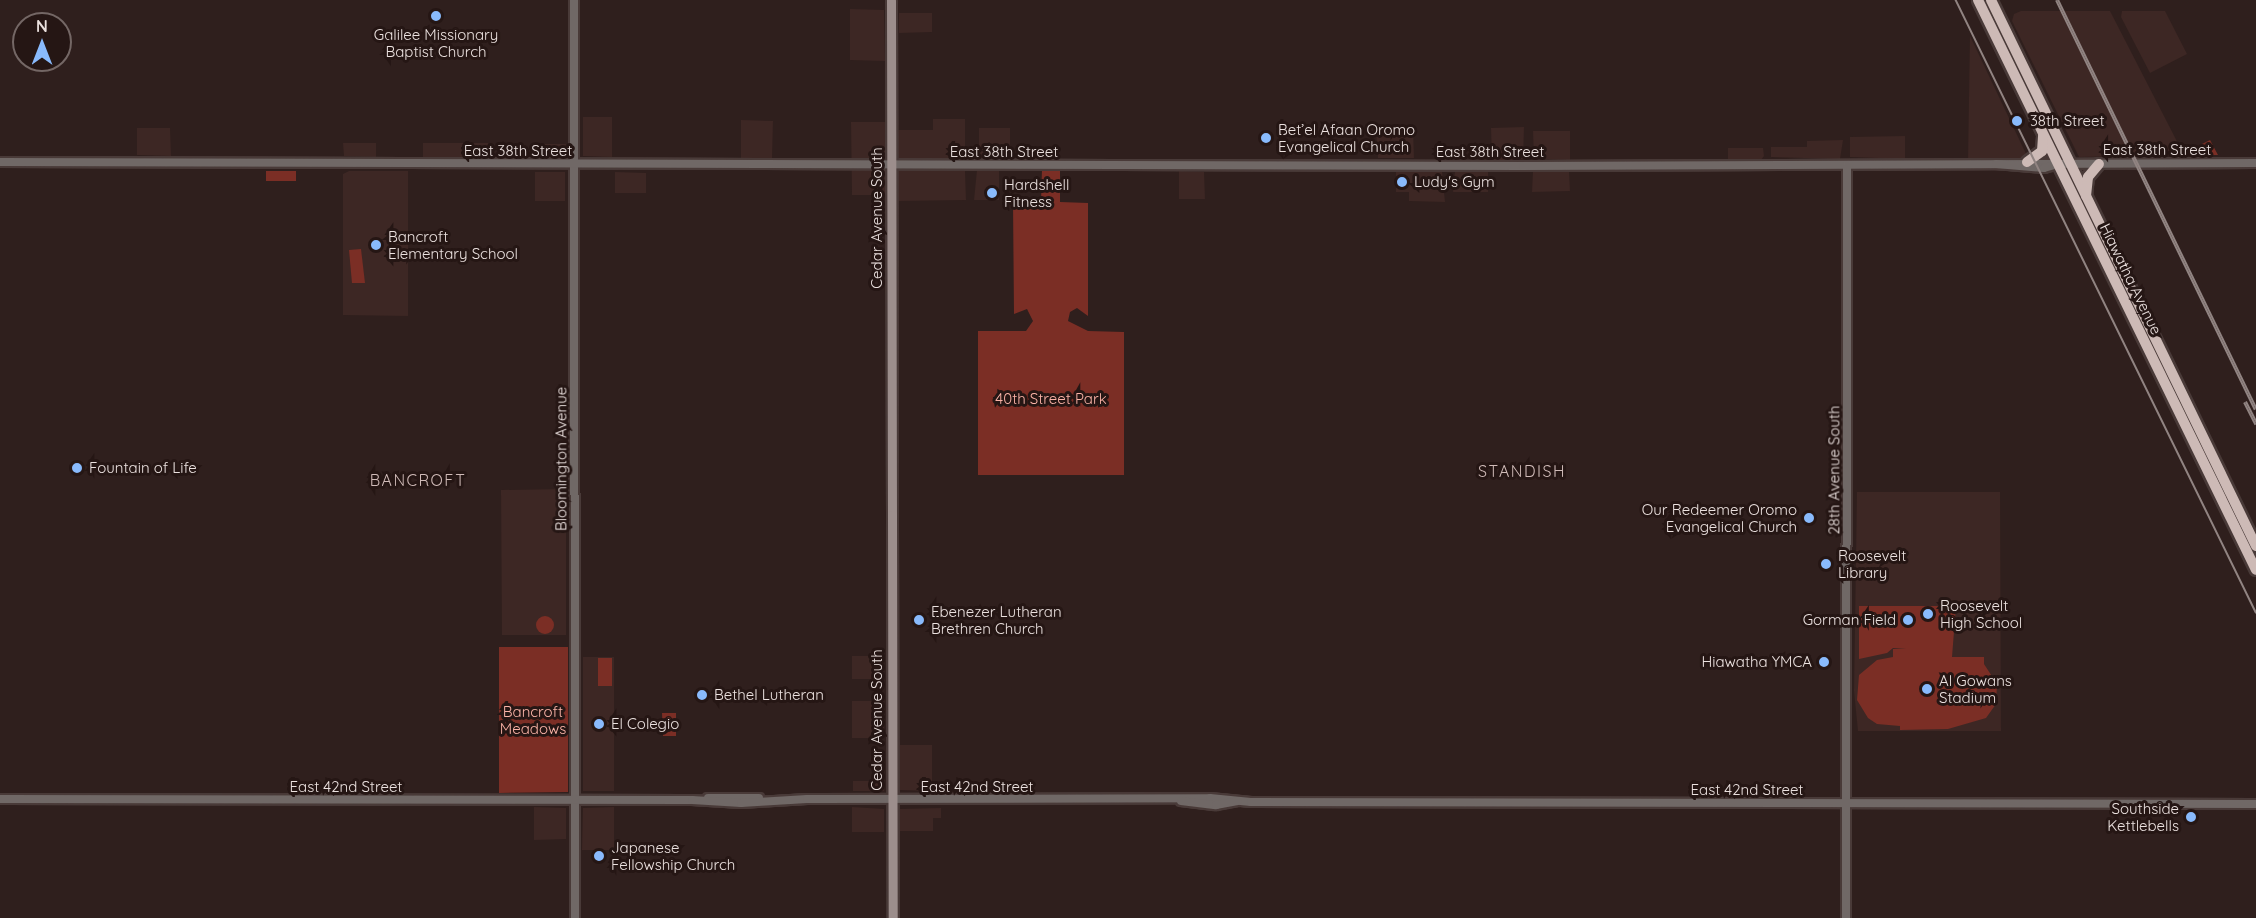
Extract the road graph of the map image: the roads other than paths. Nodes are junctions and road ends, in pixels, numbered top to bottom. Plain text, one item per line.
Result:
1 (574, 0) edge
2 (891, 0) edge
3 (1978, 0) edge
4 (1991, 0) edge
5 (2043, 132) junction
6 (6, 162) edge
7 (2027, 162) junction
8 (2256, 163) edge
9 (1996, 164) junction
10 (2058, 164) junction
11 (2071, 164) junction
12 (2099, 164) junction
13 (574, 165) junction
14 (892, 165) junction
15 (1847, 165) junction
16 (2086, 196) junction
17 (2256, 546) edge
18 (2256, 570) edge
19 (0, 800) edge
20 (892, 800) junction
21 (575, 801) junction
22 (1847, 804) junction
23 (2256, 804) edge
24 (575, 918) edge
25 (892, 918) edge
26 (1846, 918) edge

1 - 13 street, Bloomington Avenue
2 - 14 main road, Cedar Avenue South
3 - 5 highway, Hiawatha Avenue
4 - 11 highway, Hiawatha Avenue
5 - 7 highway
5 - 10 highway, Hiawatha Avenue
6 - 13 street, East 38th Street
7 - 9 street, East 38th Street
7 - 10 street, East 38th Street
8 - 12 street, East 38th Street
9 - 10 street, East 38th Street
9 - 15 street, East 38th Street
10 - 11 street, East 38th Street
10 - 18 highway, Hiawatha Avenue
11 - 12 street, East 38th Street
11 - 16 highway, Hiawatha Avenue
12 - 16 highway
13 - 14 street, East 38th Street
13 - 21 street, Bloomington Avenue
14 - 15 street, East 38th Street
14 - 20 main road, Cedar Avenue South
15 - 22 street, 28th Avenue South
16 - 17 highway, Hiawatha Avenue
19 - 21 street, East 42nd Street
20 - 21 street, East 42nd Street
20 - 22 street, East 42nd Street
20 - 25 main road, Cedar Avenue South
21 - 24 street, Bloomington Avenue
22 - 23 street, East 42nd Street
22 - 26 street, 28th Avenue South

